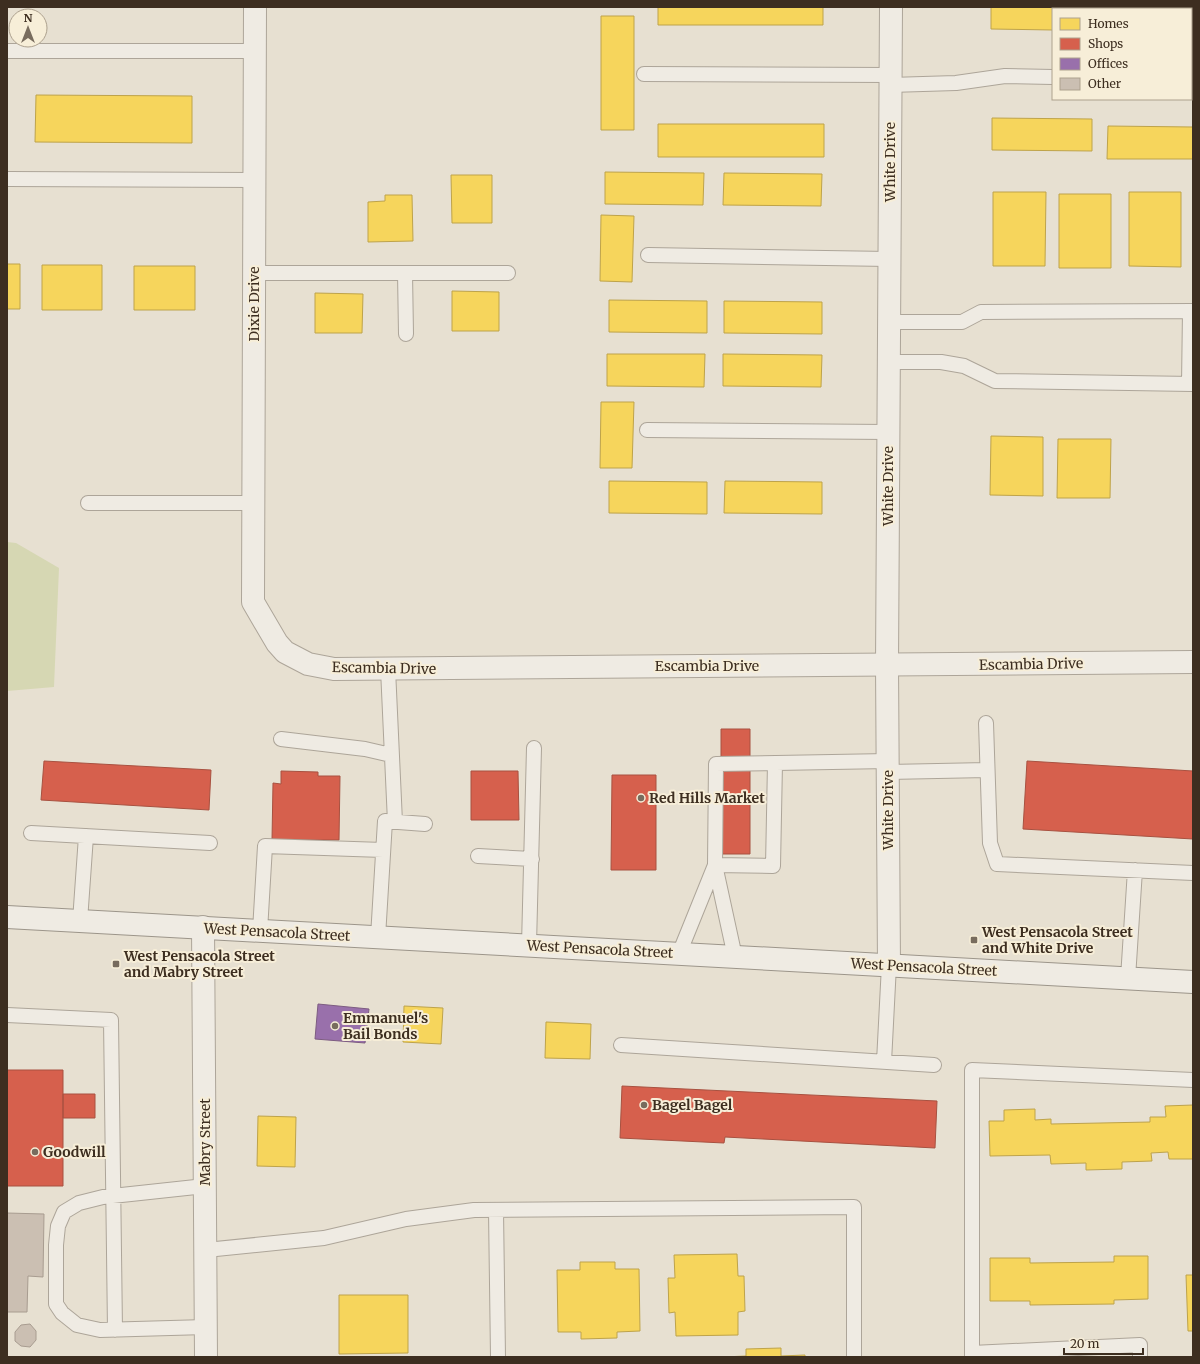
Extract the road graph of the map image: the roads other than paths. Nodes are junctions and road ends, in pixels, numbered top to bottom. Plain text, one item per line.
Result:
1 (254, 7) edge
2 (891, 7) edge
3 (7, 51) edge
4 (254, 51) junction
5 (644, 74) dead end
6 (1052, 77) edge
7 (890, 80) junction
8 (7, 179) edge
9 (254, 180) junction
10 (648, 255) dead end
11 (890, 259) junction
12 (254, 273) junction
13 (405, 273) junction
14 (508, 273) dead end
15 (1191, 311) edge
16 (889, 322) junction
17 (406, 334) dead end
18 (889, 362) junction
19 (1191, 384) edge
20 (647, 430) dead end
21 (888, 432) junction
22 (253, 503) junction
23 (88, 504) dead end
24 (253, 602) joint
25 (1193, 662) edge
26 (887, 665) junction
27 (388, 669) junction
28 (986, 723) dead end
29 (281, 738) dead end
30 (534, 748) dead end
31 (392, 755) junction
32 (775, 763) junction
33 (888, 766) junction
34 (987, 770) junction
35 (394, 822) junction
36 (425, 824) dead end
37 (31, 833) dead end
38 (86, 836) junction
39 (210, 843) dead end
40 (383, 850) junction
41 (478, 856) dead end
42 (532, 859) junction
43 (715, 865) junction
44 (1135, 870) junction
45 (1193, 873) edge
46 (7, 917) edge
47 (80, 921) junction
48 (203, 928) junction
49 (260, 930) junction
50 (378, 937) junction
51 (529, 946) junction
52 (679, 954) junction
53 (735, 957) junction
54 (889, 965) junction
55 (1128, 978) junction
56 (1193, 982) edge
57 (7, 1015) edge
58 (621, 1045) dead end
59 (884, 1062) junction
60 (934, 1065) dead end
61 (1193, 1080) edge
62 (205, 1186) junction
63 (114, 1196) junction
64 (496, 1210) junction
65 (206, 1250) junction
66 (206, 1327) junction
67 (116, 1330) junction
68 (972, 1355) edge
69 (206, 1357) edge
70 (498, 1357) edge
71 (854, 1357) edge
72 (1140, 1357) edge

1 - 4 street, Dixie Drive
2 - 7 street, White Drive
3 - 4 lane
4 - 9 street, Dixie Drive
5 - 7 lane
6 - 7 lane
7 - 11 street, White Drive
8 - 9 lane
9 - 12 street, Dixie Drive
10 - 11 lane
11 - 16 street, White Drive
12 - 13 lane
12 - 22 street, Dixie Drive
13 - 14 lane
13 - 17 lane
15 - 16 lane
15 - 19 lane
16 - 18 street, White Drive
18 - 19 lane
18 - 21 street, White Drive
20 - 21 lane
21 - 26 street, White Drive
22 - 23 lane
22 - 24 street, Dixie Drive
24 - 27 street, Escambia Drive
25 - 26 street, Escambia Drive
26 - 27 street, Escambia Drive
26 - 33 street, White Drive
27 - 31 lane
28 - 34 lane
29 - 31 lane
30 - 42 lane
31 - 35 lane
32 - 33 lane
32 - 43 lane
32 - 43 lane
33 - 34 lane
33 - 54 street, White Drive
34 - 44 lane
35 - 36 lane
35 - 40 lane
37 - 38 lane
38 - 39 lane
38 - 47 lane
40 - 49 lane
40 - 50 lane
41 - 42 lane
42 - 51 lane
43 - 52 lane
43 - 53 lane
44 - 45 lane
44 - 55 lane
46 - 47 street, West Pensacola Street
47 - 48 street, West Pensacola Street
48 - 49 street, West Pensacola Street
48 - 62 street, Mabry Street
49 - 50 street, West Pensacola Street
50 - 51 street, West Pensacola Street
51 - 52 street, West Pensacola Street
52 - 53 street, West Pensacola Street
53 - 54 street, West Pensacola Street
54 - 55 street, West Pensacola Street
54 - 59 lane
55 - 56 street, West Pensacola Street
57 - 63 lane
58 - 59 lane
59 - 60 lane
61 - 68 lane
62 - 63 lane
62 - 65 street, Mabry Street
63 - 67 lane
63 - 67 lane
64 - 65 lane
64 - 70 lane
64 - 71 lane
65 - 66 street, Mabry Street
66 - 67 lane
66 - 69 street, Mabry Street
68 - 72 lane

